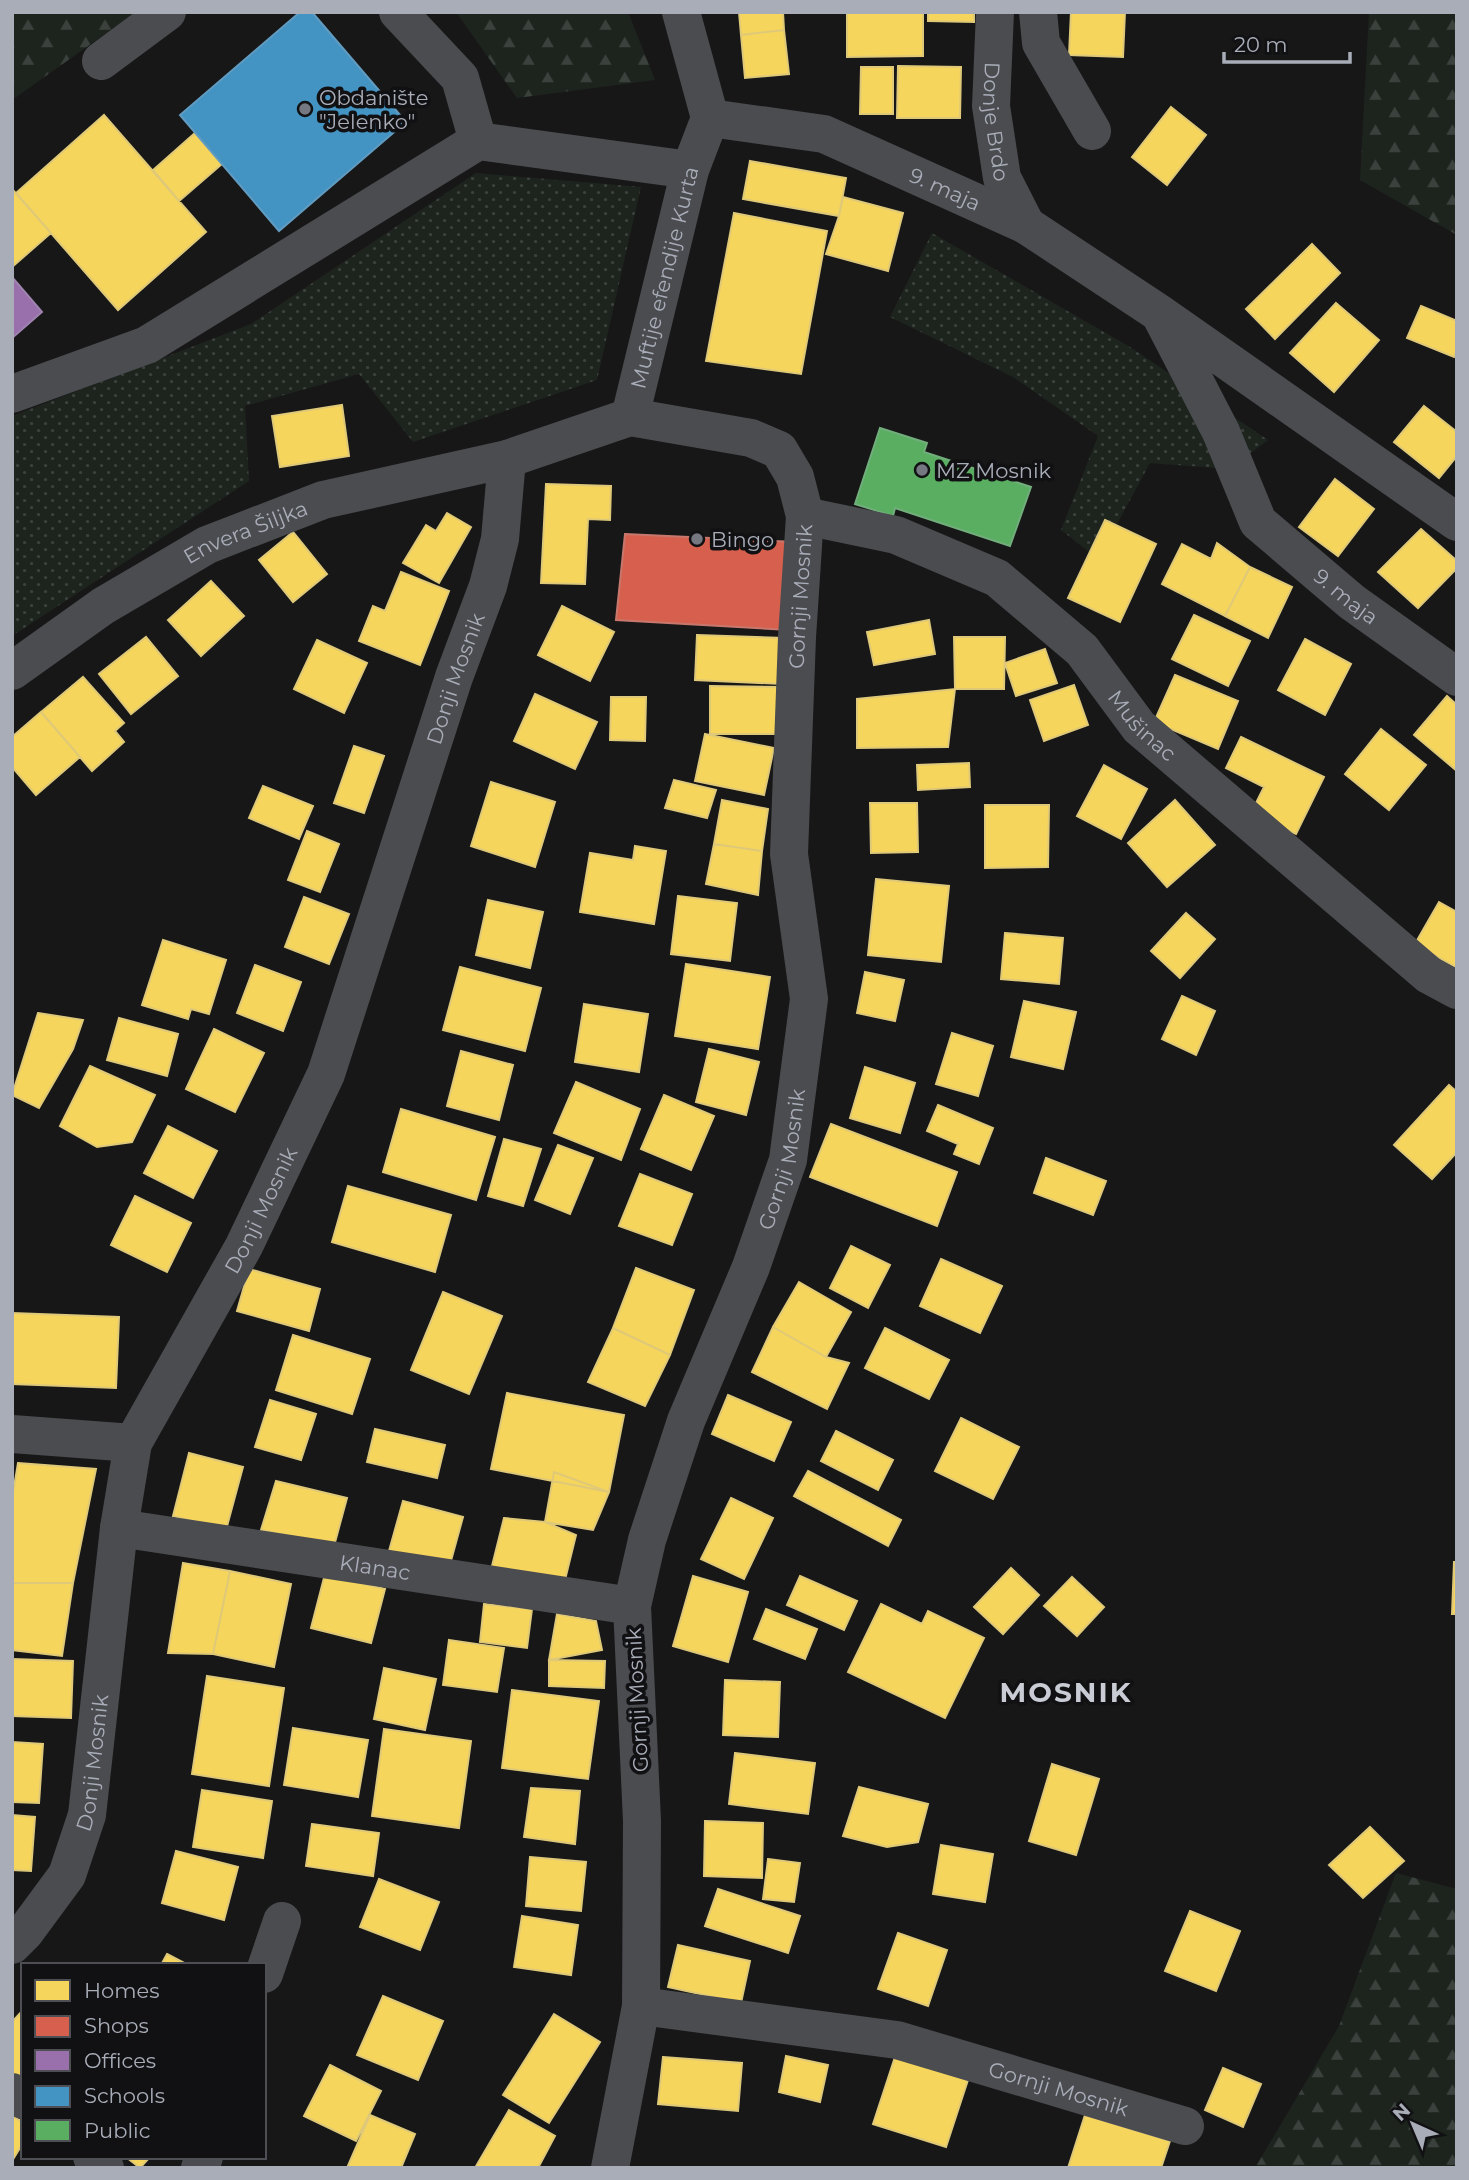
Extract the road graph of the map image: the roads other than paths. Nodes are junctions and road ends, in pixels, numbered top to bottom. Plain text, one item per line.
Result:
1 (167, 12) edge
2 (398, 12) edge
3 (681, 12) edge
4 (995, 12) edge
5 (1038, 12) edge
6 (101, 61) dead end
7 (710, 118) junction
8 (1092, 131) dead end
9 (478, 141) junction
10 (690, 170) junction
11 (1026, 225) junction
12 (1159, 313) junction
13 (12, 394) edge
14 (631, 417) junction
15 (507, 459) junction
16 (805, 516) junction
17 (1457, 522) edge
18 (12, 671) edge
19 (1457, 677) edge
20 (1457, 990) edge
21 (12, 1434) edge
22 (133, 1443) junction
23 (118, 1528) junction
24 (632, 1606) junction
25 (282, 1921) dead end
26 (12, 1945) edge
27 (266, 1968) edge
28 (641, 2006) junction
29 (1185, 2126) dead end
30 (610, 2168) edge

1 - 6 street
2 - 9 street
3 - 7 street
4 - 11 street, Donje Brdo
5 - 8 street
7 - 10 street, Muftije efendije Kurta
7 - 11 street, 9. maja
9 - 10 street
9 - 13 street
10 - 14 street, Muftije efendije Kurta
11 - 12 street, 9. maja
12 - 17 street, 9. maja
12 - 19 street, 9. maja
14 - 15 street, Muftije efendije Kurta
14 - 16 street, Gornji Mosnik
15 - 18 street, Envera Šiljka
15 - 22 street, Donji Mosnik
16 - 20 street, Mušinac
16 - 24 street, Gornji Mosnik
21 - 22 street
22 - 23 street, Donji Mosnik
23 - 24 street, Klanac
23 - 26 street, Donji Mosnik
24 - 28 street, Gornji Mosnik
25 - 27 street
28 - 29 street, Gornji Mosnik
28 - 30 street, Gornji Mosnik

